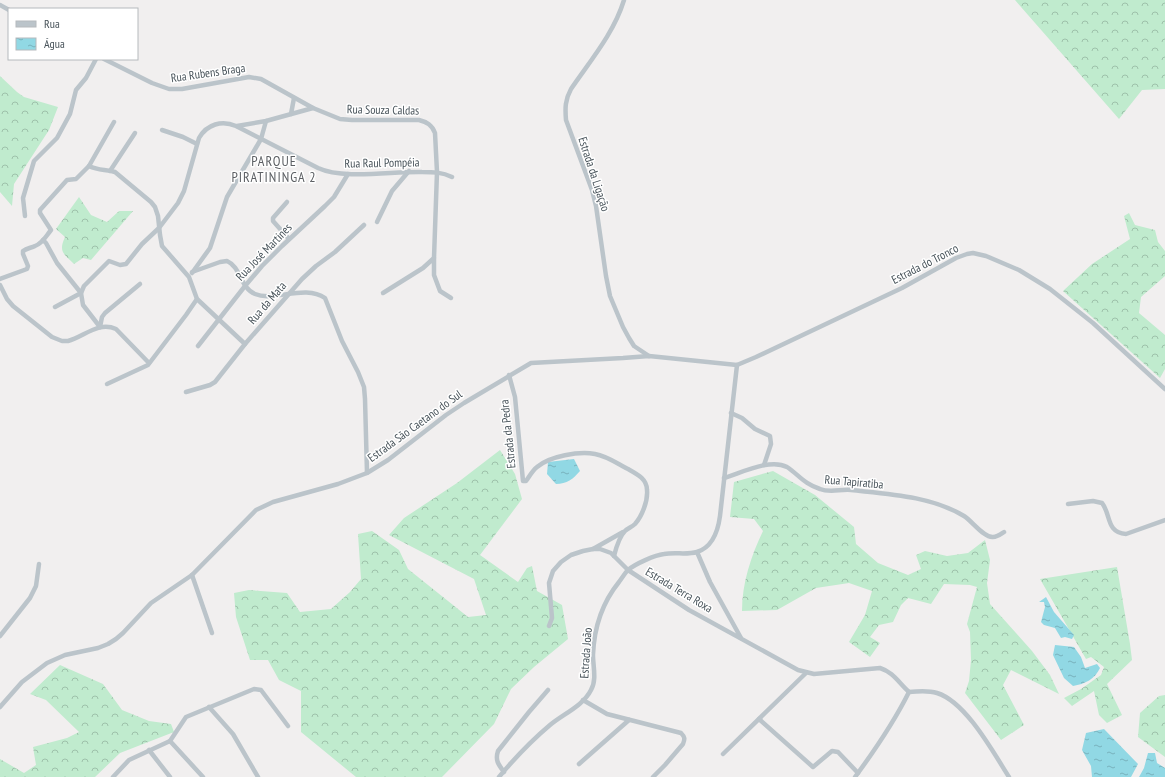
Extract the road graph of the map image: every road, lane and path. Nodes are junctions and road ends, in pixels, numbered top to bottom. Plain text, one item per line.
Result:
1 (624, 0) edge
2 (95, 60) edge
3 (106, 60) edge
4 (294, 98) junction
5 (313, 108) junction
6 (291, 114) junction
7 (266, 121) junction
8 (114, 122) dead end
9 (236, 126) junction
10 (162, 130) dead end
11 (135, 133) dead end
12 (261, 139) junction
13 (197, 144) junction
14 (89, 166) junction
15 (110, 171) junction
16 (409, 171) junction
17 (437, 172) junction
18 (348, 174) junction
19 (452, 177) dead end
20 (287, 202) dead end
21 (25, 216) dead end
22 (377, 222) dead end
23 (364, 225) dead end
24 (159, 228) junction
25 (289, 239) junction
26 (43, 240) junction
27 (434, 258) junction
28 (192, 272) junction
29 (188, 277) junction
30 (0, 279) edge
31 (140, 284) dead end
32 (0, 285) edge
33 (245, 286) junction
34 (81, 293) junction
35 (289, 293) junction
36 (383, 293) dead end
37 (451, 298) dead end
38 (197, 299) junction
39 (55, 307) dead end
40 (219, 319) junction
41 (100, 327) junction
42 (245, 344) junction
43 (198, 346) dead end
44 (649, 356) junction
45 (149, 363) junction
46 (737, 365) junction
47 (509, 375) junction
48 (107, 384) dead end
49 (1165, 389) edge
50 (186, 392) dead end
51 (731, 413) junction
52 (764, 465) junction
53 (366, 473) junction
54 (724, 478) junction
55 (1068, 504) dead end
56 (1165, 520) edge
57 (624, 532) junction
58 (1004, 532) dead end
59 (593, 549) junction
60 (697, 552) junction
61 (614, 556) junction
62 (39, 564) dead end
63 (628, 570) junction
64 (192, 575) junction
65 (549, 626) dead end
66 (212, 633) dead end
67 (0, 636) edge
68 (741, 638) junction
69 (806, 673) junction
70 (548, 690) dead end
71 (909, 692) junction
72 (583, 700) junction
73 (0, 707) edge
74 (208, 707) junction
75 (759, 719) junction
76 (629, 720) junction
77 (288, 726) dead end
78 (170, 741) junction
79 (149, 750) junction
80 (723, 754) dead end
81 (579, 764) dead end
82 (504, 772) junction
83 (857, 775) edge
84 (113, 777) edge
85 (170, 777) edge
86 (203, 777) edge
87 (258, 777) edge
88 (499, 777) edge
89 (653, 777) edge
90 (1009, 777) edge

1 - 44 street, Estrada da Ligação
2 - 21 street
3 - 4 street, Rua Rubens Braga
4 - 5 street, Rua Rubens Braga
4 - 6 street
5 - 6 street
5 - 17 street, Rua Souza Caldas
6 - 7 street
7 - 9 street
7 - 12 street
8 - 14 street
9 - 12 street, Rua Raul Pompéia
9 - 13 street, Rua Raul Pompéia
10 - 13 street
11 - 15 street
12 - 18 street, Rua Raul Pompéia
12 - 28 street
13 - 24 street, Rua Raul Pompéia
14 - 15 street
14 - 26 street
15 - 24 street
16 - 17 street, Rua Raul Pompéia
16 - 18 street, Rua Raul Pompéia
16 - 22 street
17 - 19 street, Rua Raul Pompéia
17 - 27 street, Rua Souza Caldas
18 - 25 street, Rua José Martines
20 - 25 street
23 - 35 street, Rua da Mata
24 - 29 street
24 - 34 street, Rua Raul Pompéia
25 - 33 street, Rua José Martines
26 - 30 street
26 - 34 street
27 - 36 street
27 - 37 street, Rua Souza Caldas
28 - 29 street
28 - 33 street
29 - 38 street
31 - 41 street
32 - 41 street
33 - 35 street
33 - 40 street, Rua José Martines
34 - 39 street
34 - 41 street
35 - 42 street, Rua da Mata
35 - 53 street
38 - 40 street
38 - 45 street
40 - 42 street
40 - 43 street, Rua José Martines
41 - 45 street
42 - 50 street, Rua da Mata
44 - 46 street
44 - 47 street, Estrada São Caetano do Sul
45 - 48 street
46 - 49 street, Estrada do Tronco
46 - 51 street
47 - 53 street, Estrada São Caetano do Sul
47 - 57 street, Estrada da Pedra
51 - 52 street
51 - 54 street
52 - 54 street, Rua Tapiratiba
52 - 58 street, Rua Tapiratiba
53 - 64 street, Estrada São Caetano do Sul
54 - 60 street
55 - 56 street
57 - 59 street
57 - 61 street, Estrada da Pedra
59 - 61 street
59 - 65 street
60 - 63 street, Estrada Terra Roxa
60 - 68 street
61 - 63 street
62 - 67 street
63 - 68 street, Estrada Terra Roxa
63 - 72 street, Estrada João
64 - 66 street
64 - 73 street, Estrada São Caetano do Sul
68 - 69 street, Estrada Terra Roxa
69 - 71 street, Estrada Terra Roxa
69 - 75 street
70 - 82 street
71 - 83 street
71 - 90 street
72 - 76 street
72 - 82 street, Estrada João
74 - 77 street
74 - 78 street
74 - 87 street
75 - 80 street
75 - 83 street
76 - 81 street
76 - 89 street
78 - 79 street
78 - 86 street
79 - 84 street
79 - 85 street
82 - 88 street, Estrada João

